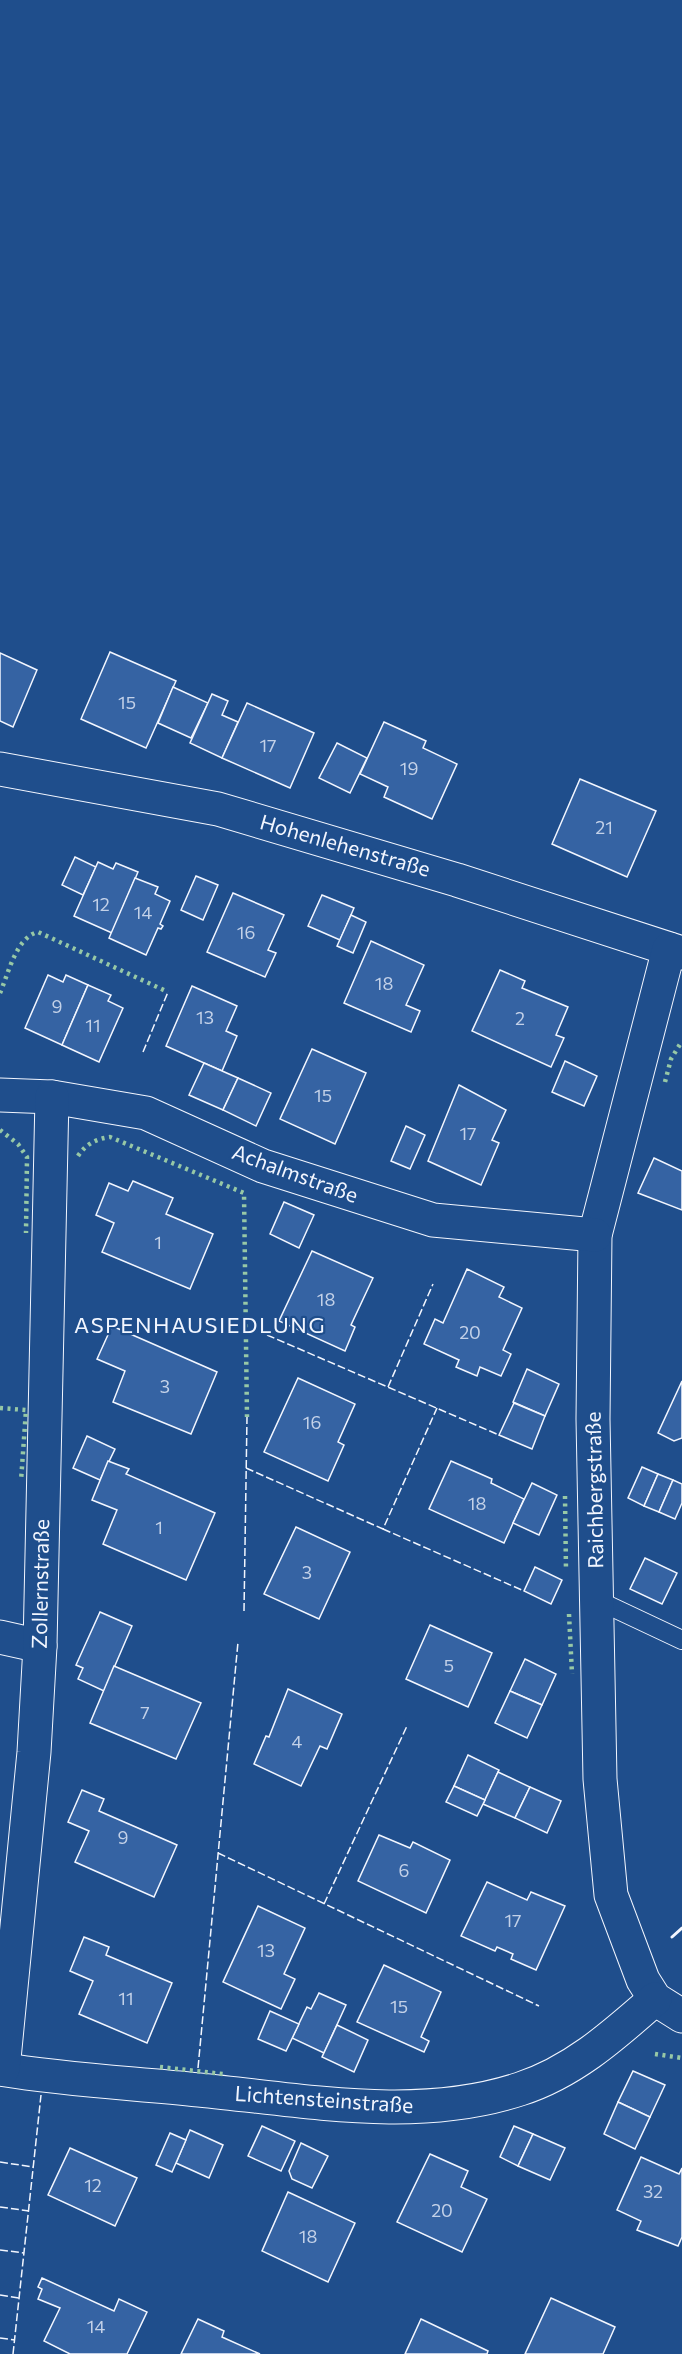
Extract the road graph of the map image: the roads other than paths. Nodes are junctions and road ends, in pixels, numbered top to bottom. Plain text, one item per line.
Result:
1 (0, 768) edge
2 (675, 951) edge
3 (0, 1095) edge
4 (52, 1097) junction
5 (595, 1235) junction
6 (597, 1600) junction
7 (0, 1637) edge
8 (682, 1640) edge
9 (40, 1646) junction
10 (669, 2008) edge
11 (2, 2069) edge

1 - 2 street, Hohenlehenstraße
2 - 5 street, Raichbergstraße
3 - 4 street, Achalmstraße
4 - 5 street, Achalmstraße
4 - 9 street, Zollernstraße
5 - 6 street, Raichbergstraße
6 - 8 lane
6 - 10 street, Raichbergstraße
7 - 9 street
9 - 11 street, Zollernstraße
10 - 11 street, Lichtensteinstraße

